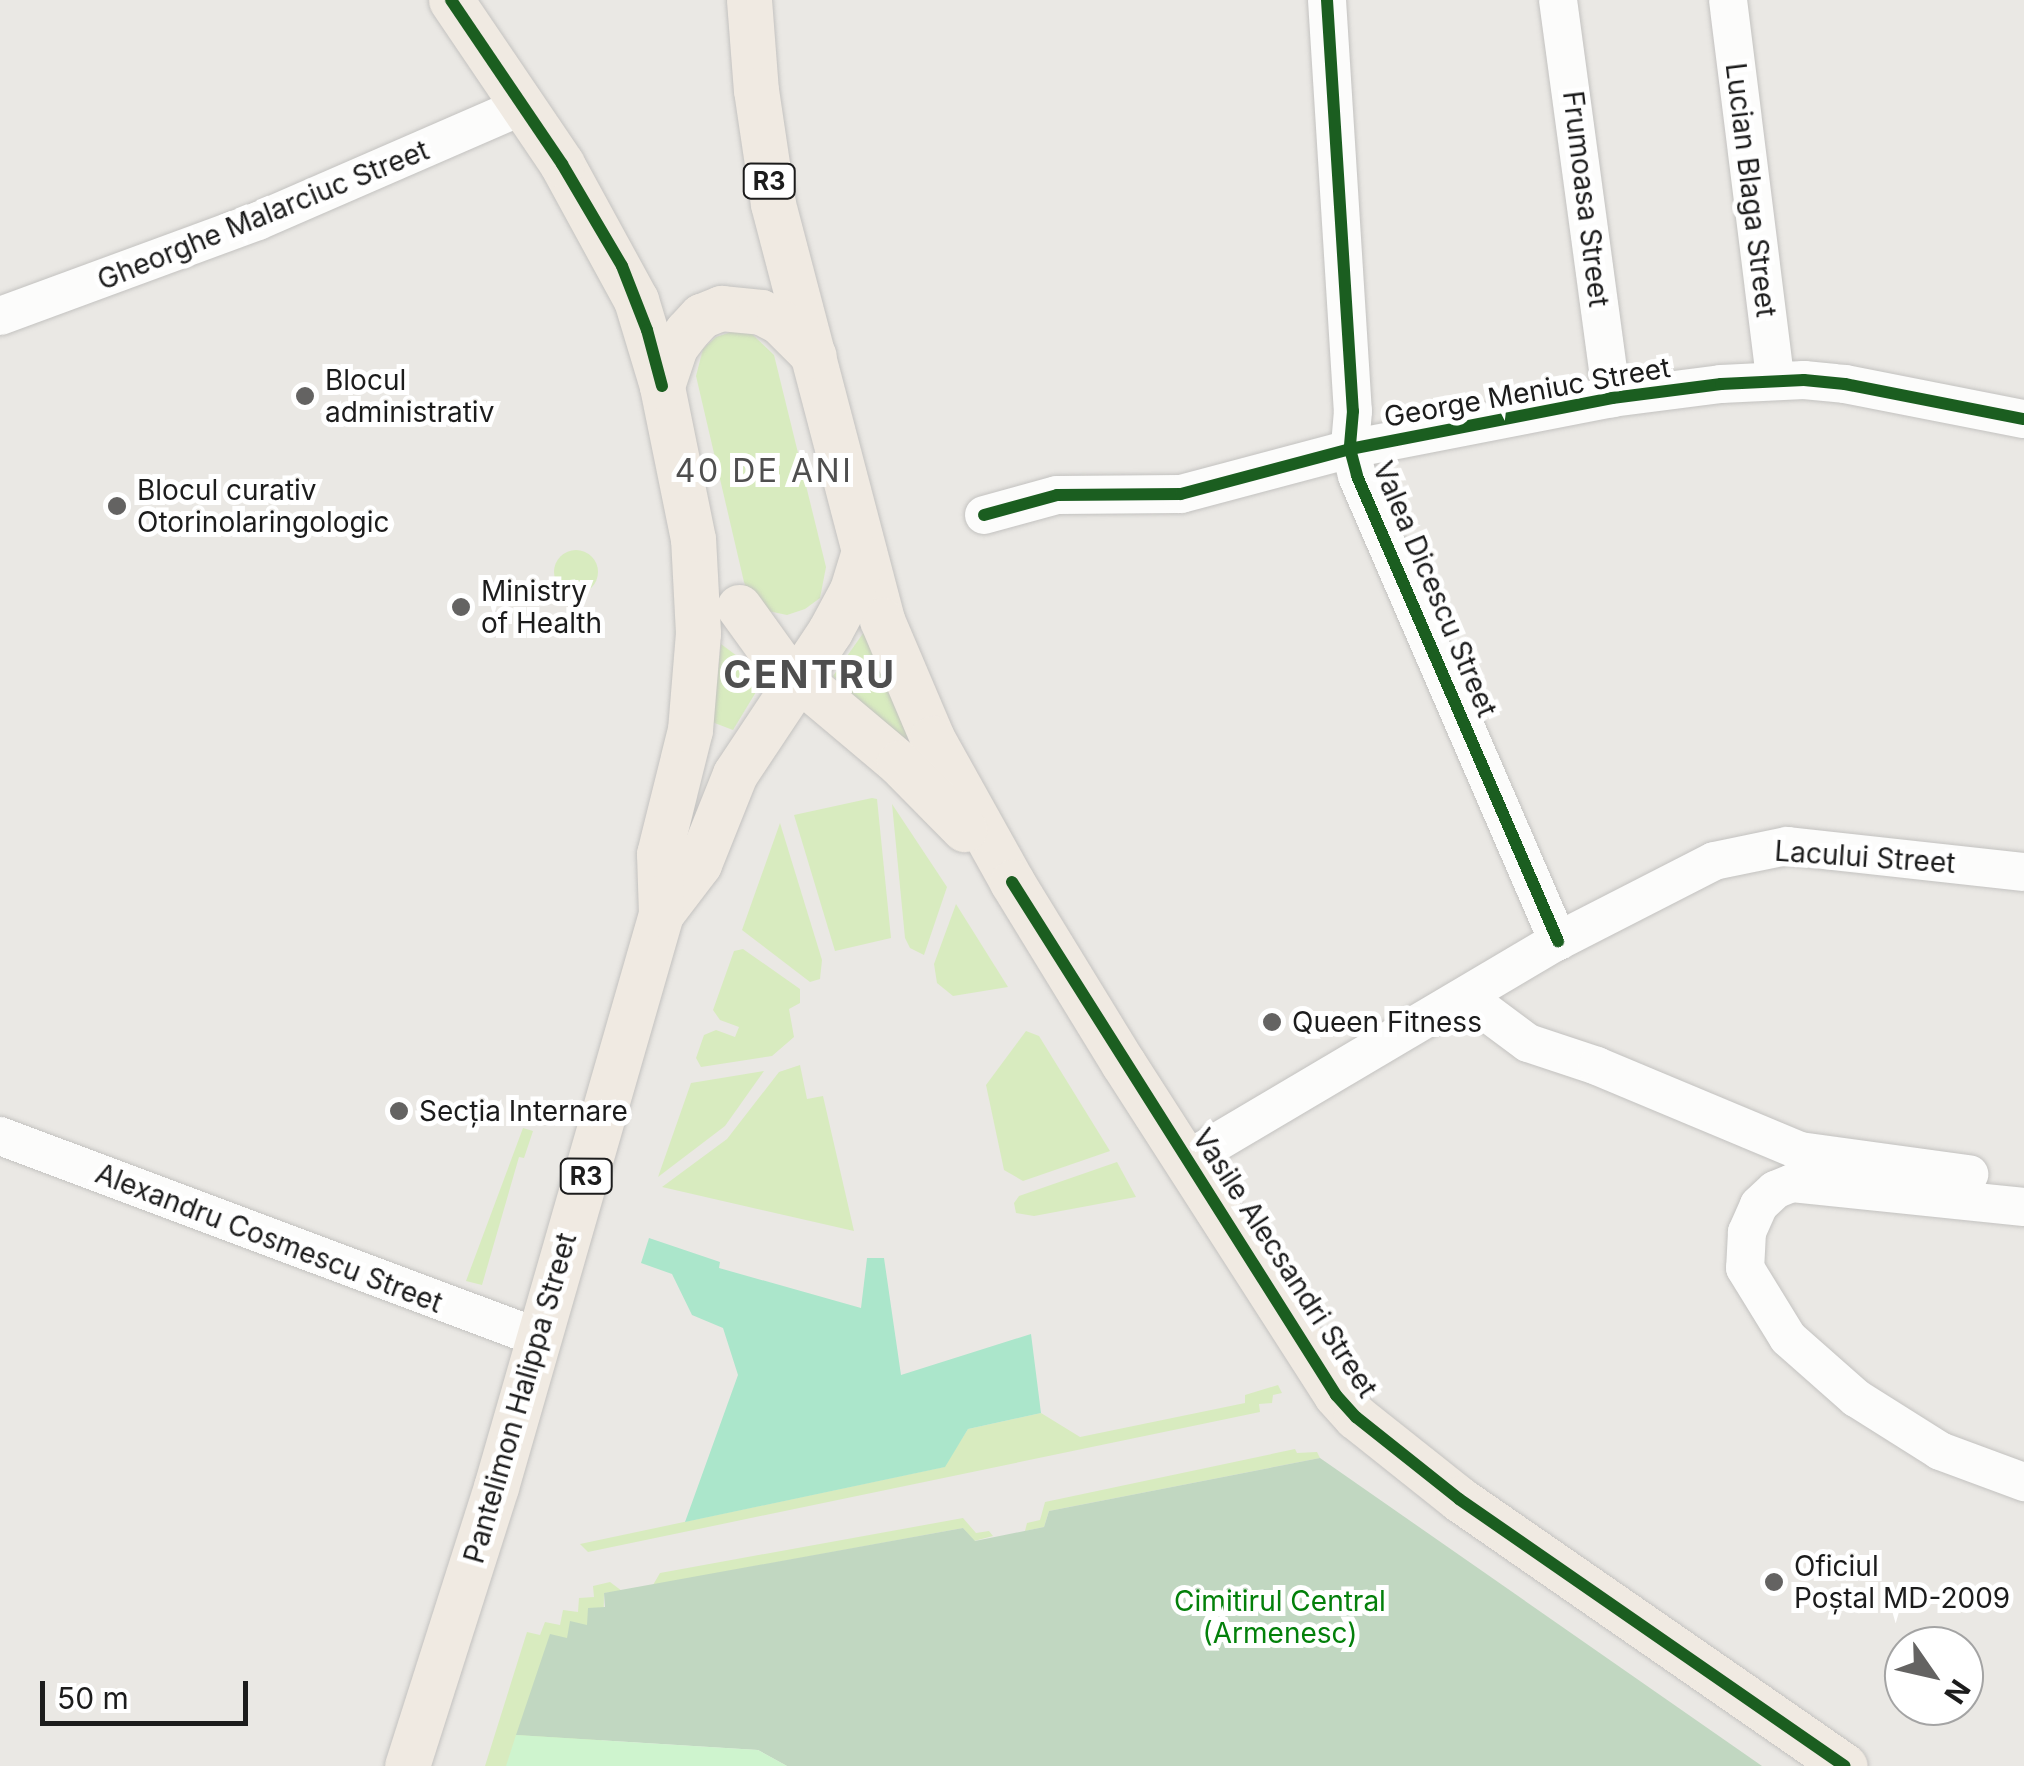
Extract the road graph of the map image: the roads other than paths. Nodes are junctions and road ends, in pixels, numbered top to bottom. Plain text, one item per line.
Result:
1 (451, 0) edge
2 (749, 0) edge
3 (1327, 0) edge
4 (1558, 0) edge
5 (1728, 0) edge
6 (523, 106) junction
7 (0, 316) edge
8 (816, 358) junction
9 (1775, 380) junction
10 (662, 386) junction
11 (1612, 398) junction
12 (2024, 419) edge
13 (1350, 449) junction
14 (984, 516) dead end
15 (693, 539) junction
16 (862, 557) junction
17 (846, 603) junction
18 (739, 607) junction
19 (799, 678) junction
20 (2024, 872) edge
21 (1012, 882) junction
22 (661, 914) junction
23 (1558, 942) junction
24 (1466, 997) junction
25 (0, 1136) edge
26 (1187, 1160) junction
27 (1969, 1174) dead end
28 (2024, 1207) edge
29 (539, 1338) junction
30 (2024, 1482) edge
31 (408, 1766) edge
32 (1844, 1766) edge

1 - 6 main road, R3
2 - 8 main road, R3
3 - 13 street, Valea Dicescu Street
4 - 11 street, Frumoasa Street
5 - 9 street, Lucian Blaga Street
6 - 7 street, Gheorghe Malarciuc Street
6 - 10 main road, R3
8 - 10 main road
8 - 16 main road, R3
9 - 11 street, George Meniuc Street
9 - 12 street, George Meniuc Street
10 - 15 main road, R3
11 - 13 street, George Meniuc Street
13 - 14 street, George Meniuc Street
13 - 23 street, Valea Dicescu Street
15 - 18 main road, R3
15 - 22 main road, Pantelimon Halippa Street / R3
16 - 17 main road, R3
16 - 21 main road, Vasile Alecsandri Street
17 - 18 main road, R3
17 - 19 main road, Pantelimon Halippa Street / R3
18 - 19 main road
19 - 21 main road
19 - 22 main road, Pantelimon Halippa Street / R3
20 - 23 street, Lacului Street
21 - 26 main road, Vasile Alecsandri Street
22 - 29 main road, Pantelimon Halippa Street / R3
23 - 24 street, Lacului Street
24 - 26 street, Lacului Street
24 - 27 street
25 - 29 street, Alexandru Cosmescu Street
26 - 32 main road, Vasile Alecsandri Street
28 - 30 street
29 - 31 main road, Pantelimon Halippa Street / R3

